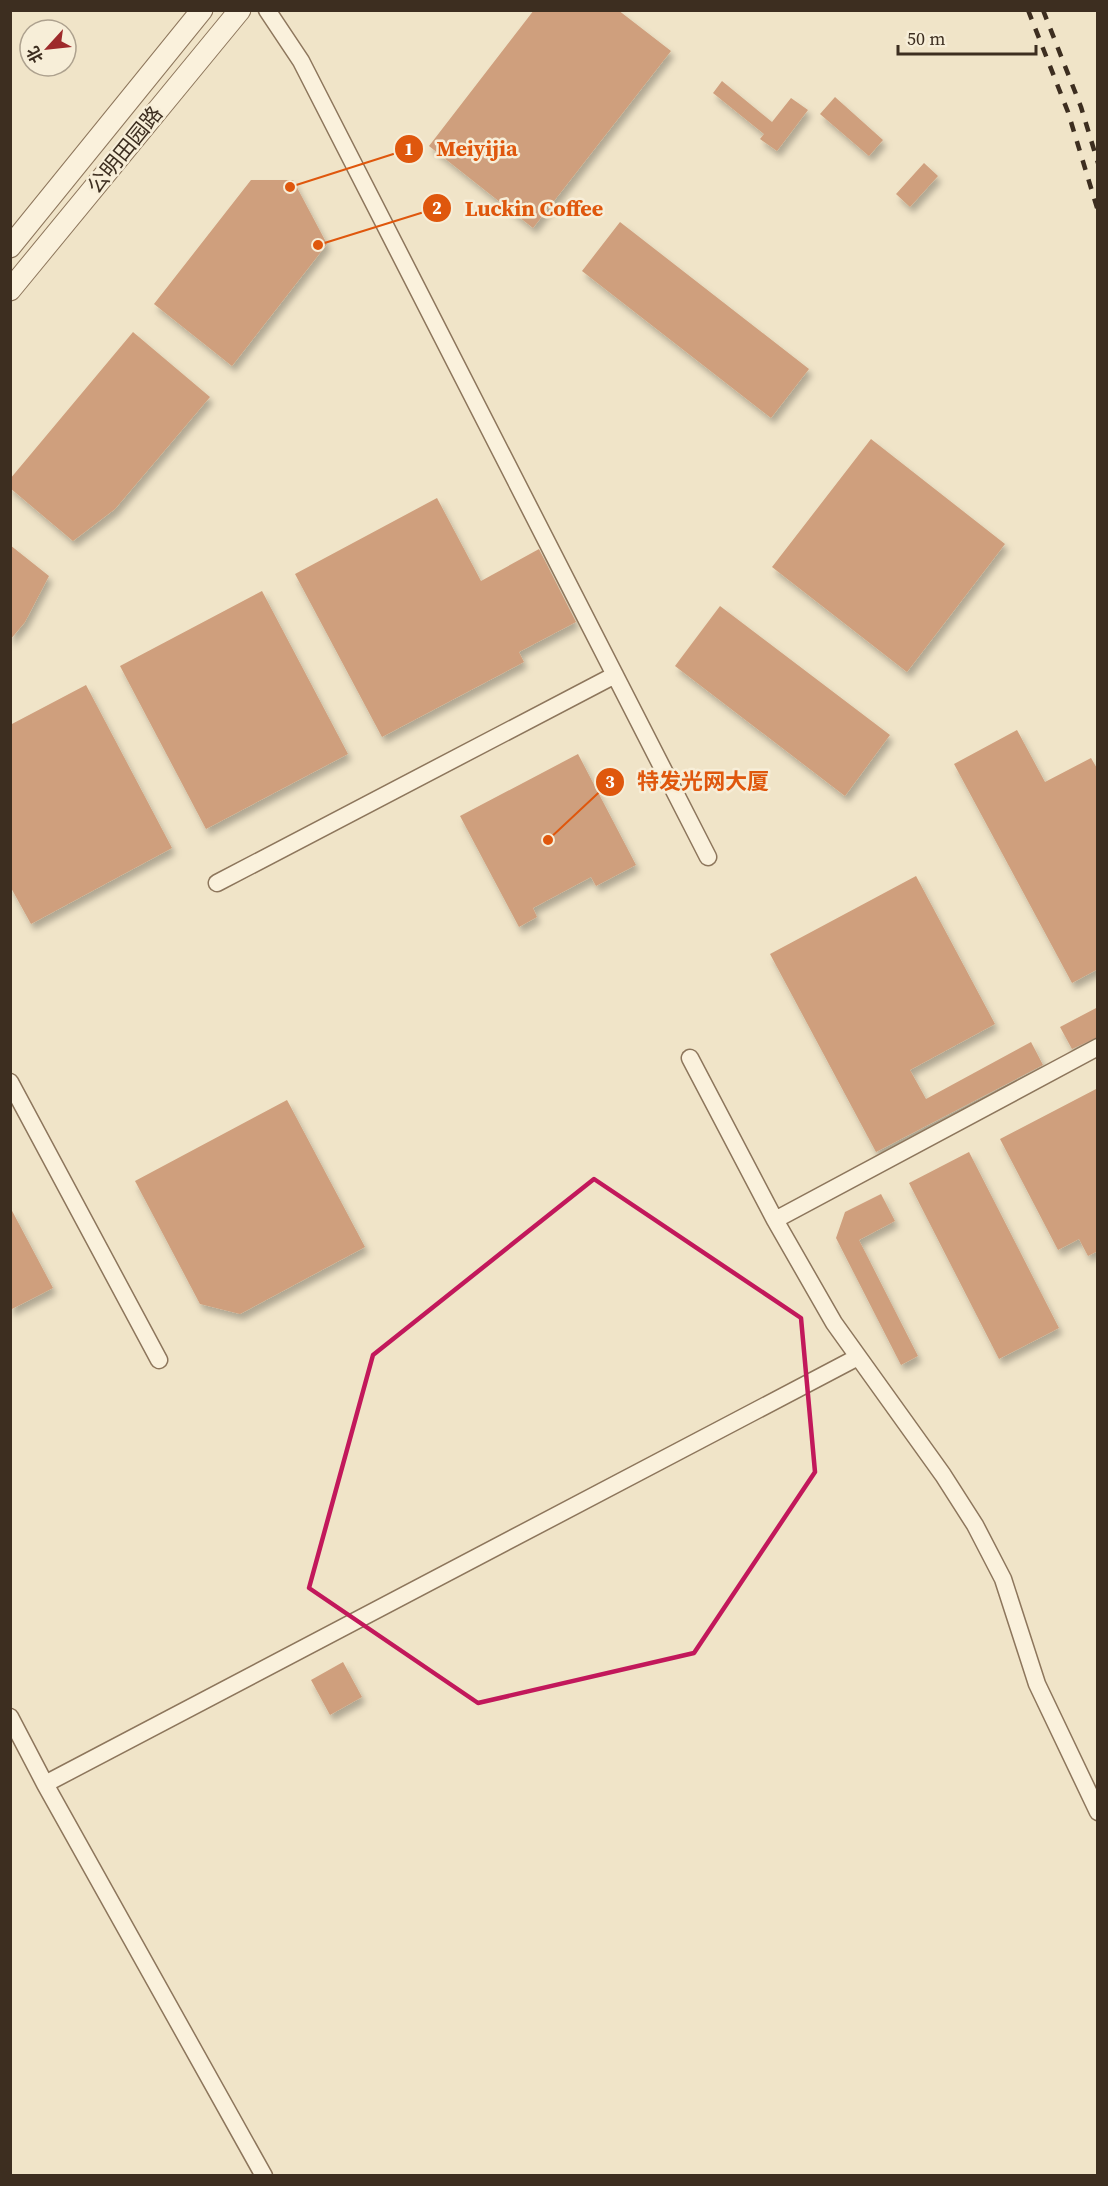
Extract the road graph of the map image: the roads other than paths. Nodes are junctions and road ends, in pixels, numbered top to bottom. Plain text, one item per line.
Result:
1 (202, 10) edge
2 (240, 10) edge
3 (267, 10) edge
4 (10, 247) edge
5 (10, 290) edge
6 (615, 675) junction
7 (708, 857) dead end
8 (217, 883) dead end
9 (1098, 1047) edge
10 (690, 1058) dead end
11 (10, 1082) edge
12 (775, 1220) junction
13 (858, 1357) junction
14 (159, 1360) dead end
15 (10, 1717) edge
16 (45, 1784) junction
17 (1098, 1812) edge
18 (264, 2175) edge

1 - 4 street, 公明田园路
2 - 5 street, 公明田园路
3 - 6 street
6 - 7 street
6 - 8 street
9 - 12 street
10 - 12 street
11 - 14 street
12 - 13 street
13 - 16 street
13 - 17 street
15 - 16 street
16 - 18 street

